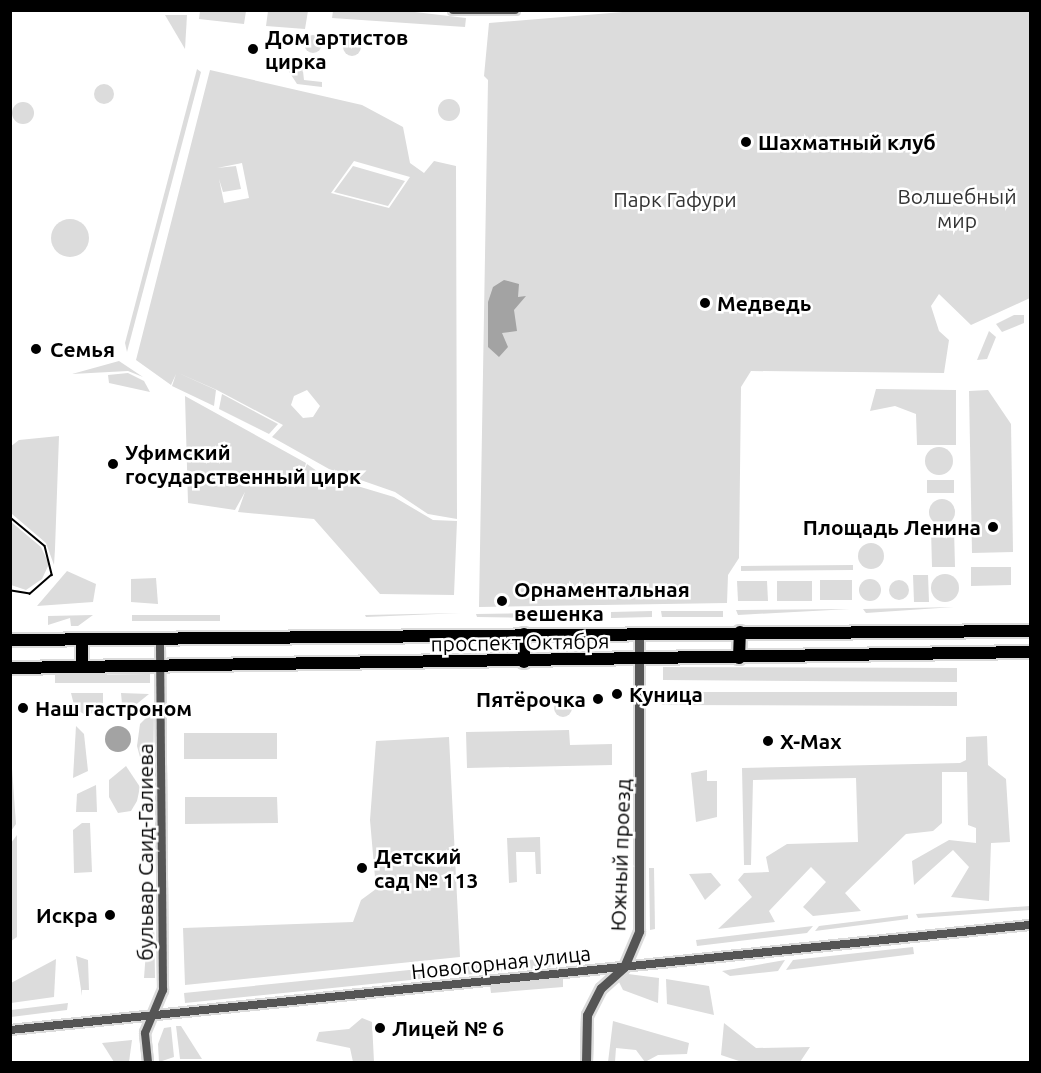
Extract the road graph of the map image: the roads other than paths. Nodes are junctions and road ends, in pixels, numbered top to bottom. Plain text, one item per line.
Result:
1 (453, 10) edge
2 (515, 10) edge
3 (1030, 631) edge
4 (740, 632) junction
5 (639, 633) junction
6 (524, 634) junction
7 (160, 638) junction
8 (82, 639) junction
9 (10, 640) edge
10 (1030, 652) edge
11 (740, 658) junction
12 (640, 660) junction
13 (524, 662) junction
14 (82, 666) junction
15 (162, 666) junction
16 (10, 668) edge
17 (1030, 925) edge
18 (624, 967) junction
19 (154, 1016) junction
20 (10, 1030) edge
21 (148, 1062) edge
22 (586, 1062) edge

1 - 2 street
3 - 4 main road, проспект Октября
4 - 5 main road, проспект Октября
4 - 11 main road
5 - 6 main road, проспект Октября
5 - 12 street, Южный проезд
6 - 7 main road, проспект Октября
6 - 13 main road
7 - 8 main road, проспект Октября
7 - 15 street, бульвар Саид-Галиева
8 - 9 main road, проспект Октября
8 - 14 main road
10 - 11 main road, проспект Октября
11 - 12 main road, проспект Октября
12 - 13 main road, проспект Октября
12 - 18 street, Южный проезд
13 - 15 main road, проспект Октября
14 - 15 main road, проспект Октября
14 - 16 main road, проспект Октября
15 - 19 street, бульвар Саид-Галиева
17 - 18 street, Новогорная улица
18 - 19 street, Новогорная улица
18 - 22 street, Южный проезд
19 - 20 street, Новогорная улица
19 - 21 street, бульвар Саид-Галиева

